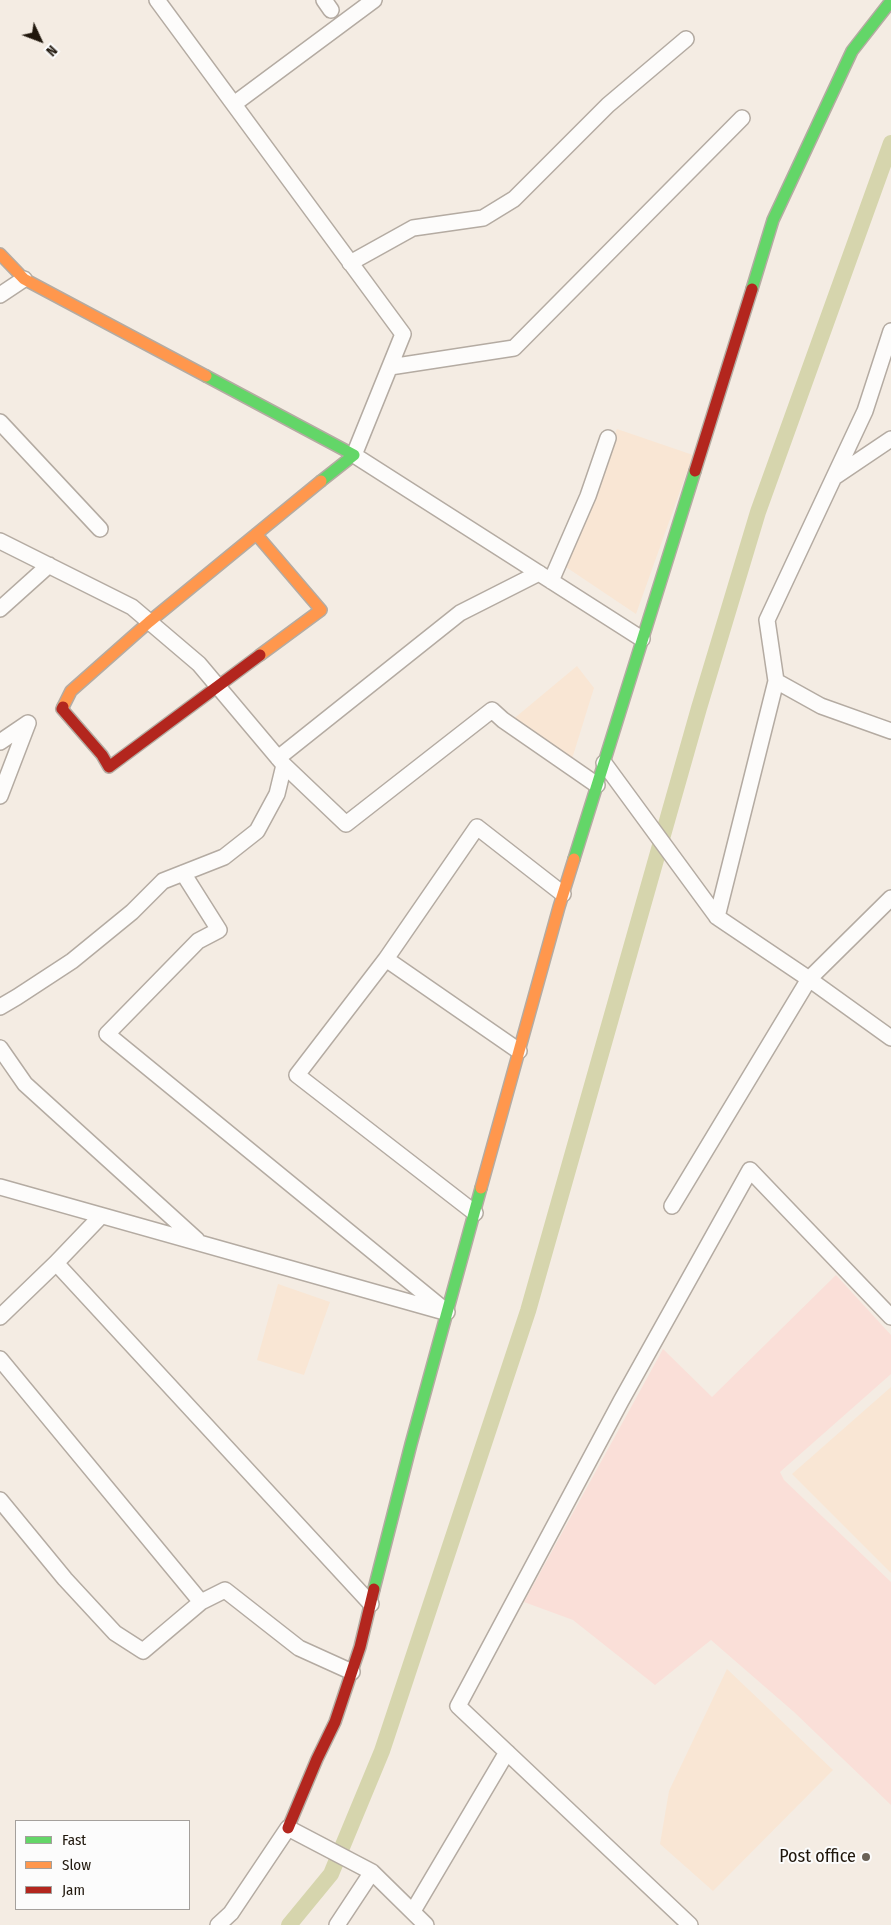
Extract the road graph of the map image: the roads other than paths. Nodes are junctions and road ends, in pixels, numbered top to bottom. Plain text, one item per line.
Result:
1 (157, 0) edge
2 (374, 0) edge
3 (891, 1) edge
4 (686, 39) dead end
5 (234, 104) junction
6 (742, 118) dead end
7 (0, 254) edge
8 (350, 263) junction
9 (24, 278) junction
10 (0, 295) edge
11 (891, 332) edge
12 (390, 367) junction
13 (0, 422) edge
14 (608, 438) dead end
15 (891, 439) edge
16 (354, 455) junction
17 (836, 476) junction
18 (100, 529) dead end
19 (256, 534) junction
20 (0, 541) edge
21 (48, 565) junction
22 (545, 576) junction
23 (0, 609) edge
24 (149, 622) junction
25 (642, 639) junction
26 (776, 682) junction
27 (217, 686) junction
28 (891, 731) edge
29 (0, 742) edge
30 (280, 762) junction
31 (604, 763) junction
32 (597, 785) junction
33 (0, 796) edge
34 (183, 873) junction
35 (563, 894) junction
36 (891, 898) edge
37 (717, 917) junction
38 (386, 959) junction
39 (810, 979) junction
40 (0, 1007) edge
41 (891, 1038) edge
42 (0, 1048) edge
43 (519, 1051) junction
44 (0, 1187) edge
45 (672, 1206) dead end
46 (475, 1213) junction
47 (101, 1216) junction
48 (200, 1243) junction
49 (56, 1263) junction
50 (447, 1312) junction
51 (0, 1317) edge
52 (891, 1317) edge
53 (0, 1359) edge
54 (0, 1500) edge
55 (201, 1602) junction
56 (371, 1604) junction
57 (352, 1672) junction
58 (507, 1752) junction
59 (288, 1828) junction
60 (372, 1872) junction
61 (413, 1911) junction
62 (218, 1925) edge
63 (337, 1925) edge
64 (426, 1925) edge
65 (690, 1925) edge

1 - 5 street
2 - 5 street
3 - 25 street
4 - 8 street
5 - 8 street
6 - 12 street
7 - 9 street
8 - 12 street
9 - 10 street
9 - 16 street
11 - 17 street
12 - 16 street
13 - 18 street
14 - 22 street
15 - 17 street
16 - 19 street
16 - 22 street
17 - 26 street
19 - 24 street
19 - 27 street
20 - 21 street
21 - 23 street
21 - 24 street
22 - 25 street
22 - 30 street
24 - 27 street
24 - 27 street
25 - 31 street
26 - 28 street
26 - 37 street
27 - 30 street
29 - 33 street
30 - 32 street
30 - 34 street
31 - 32 street
31 - 37 street
32 - 35 street
34 - 40 street
34 - 50 street
35 - 38 street
35 - 43 street
36 - 39 street
37 - 39 street
38 - 43 street
38 - 46 street
39 - 41 street
39 - 45 street
42 - 48 street
43 - 46 street
44 - 47 street
46 - 50 street
47 - 48 street
47 - 49 street
48 - 50 street
49 - 51 street
49 - 56 street
50 - 56 street
52 - 58 street
53 - 55 street
54 - 55 street
55 - 57 street
56 - 57 street
57 - 59 street
58 - 61 street
58 - 65 street
59 - 60 street
59 - 62 street
60 - 61 street
60 - 63 street
61 - 64 street

